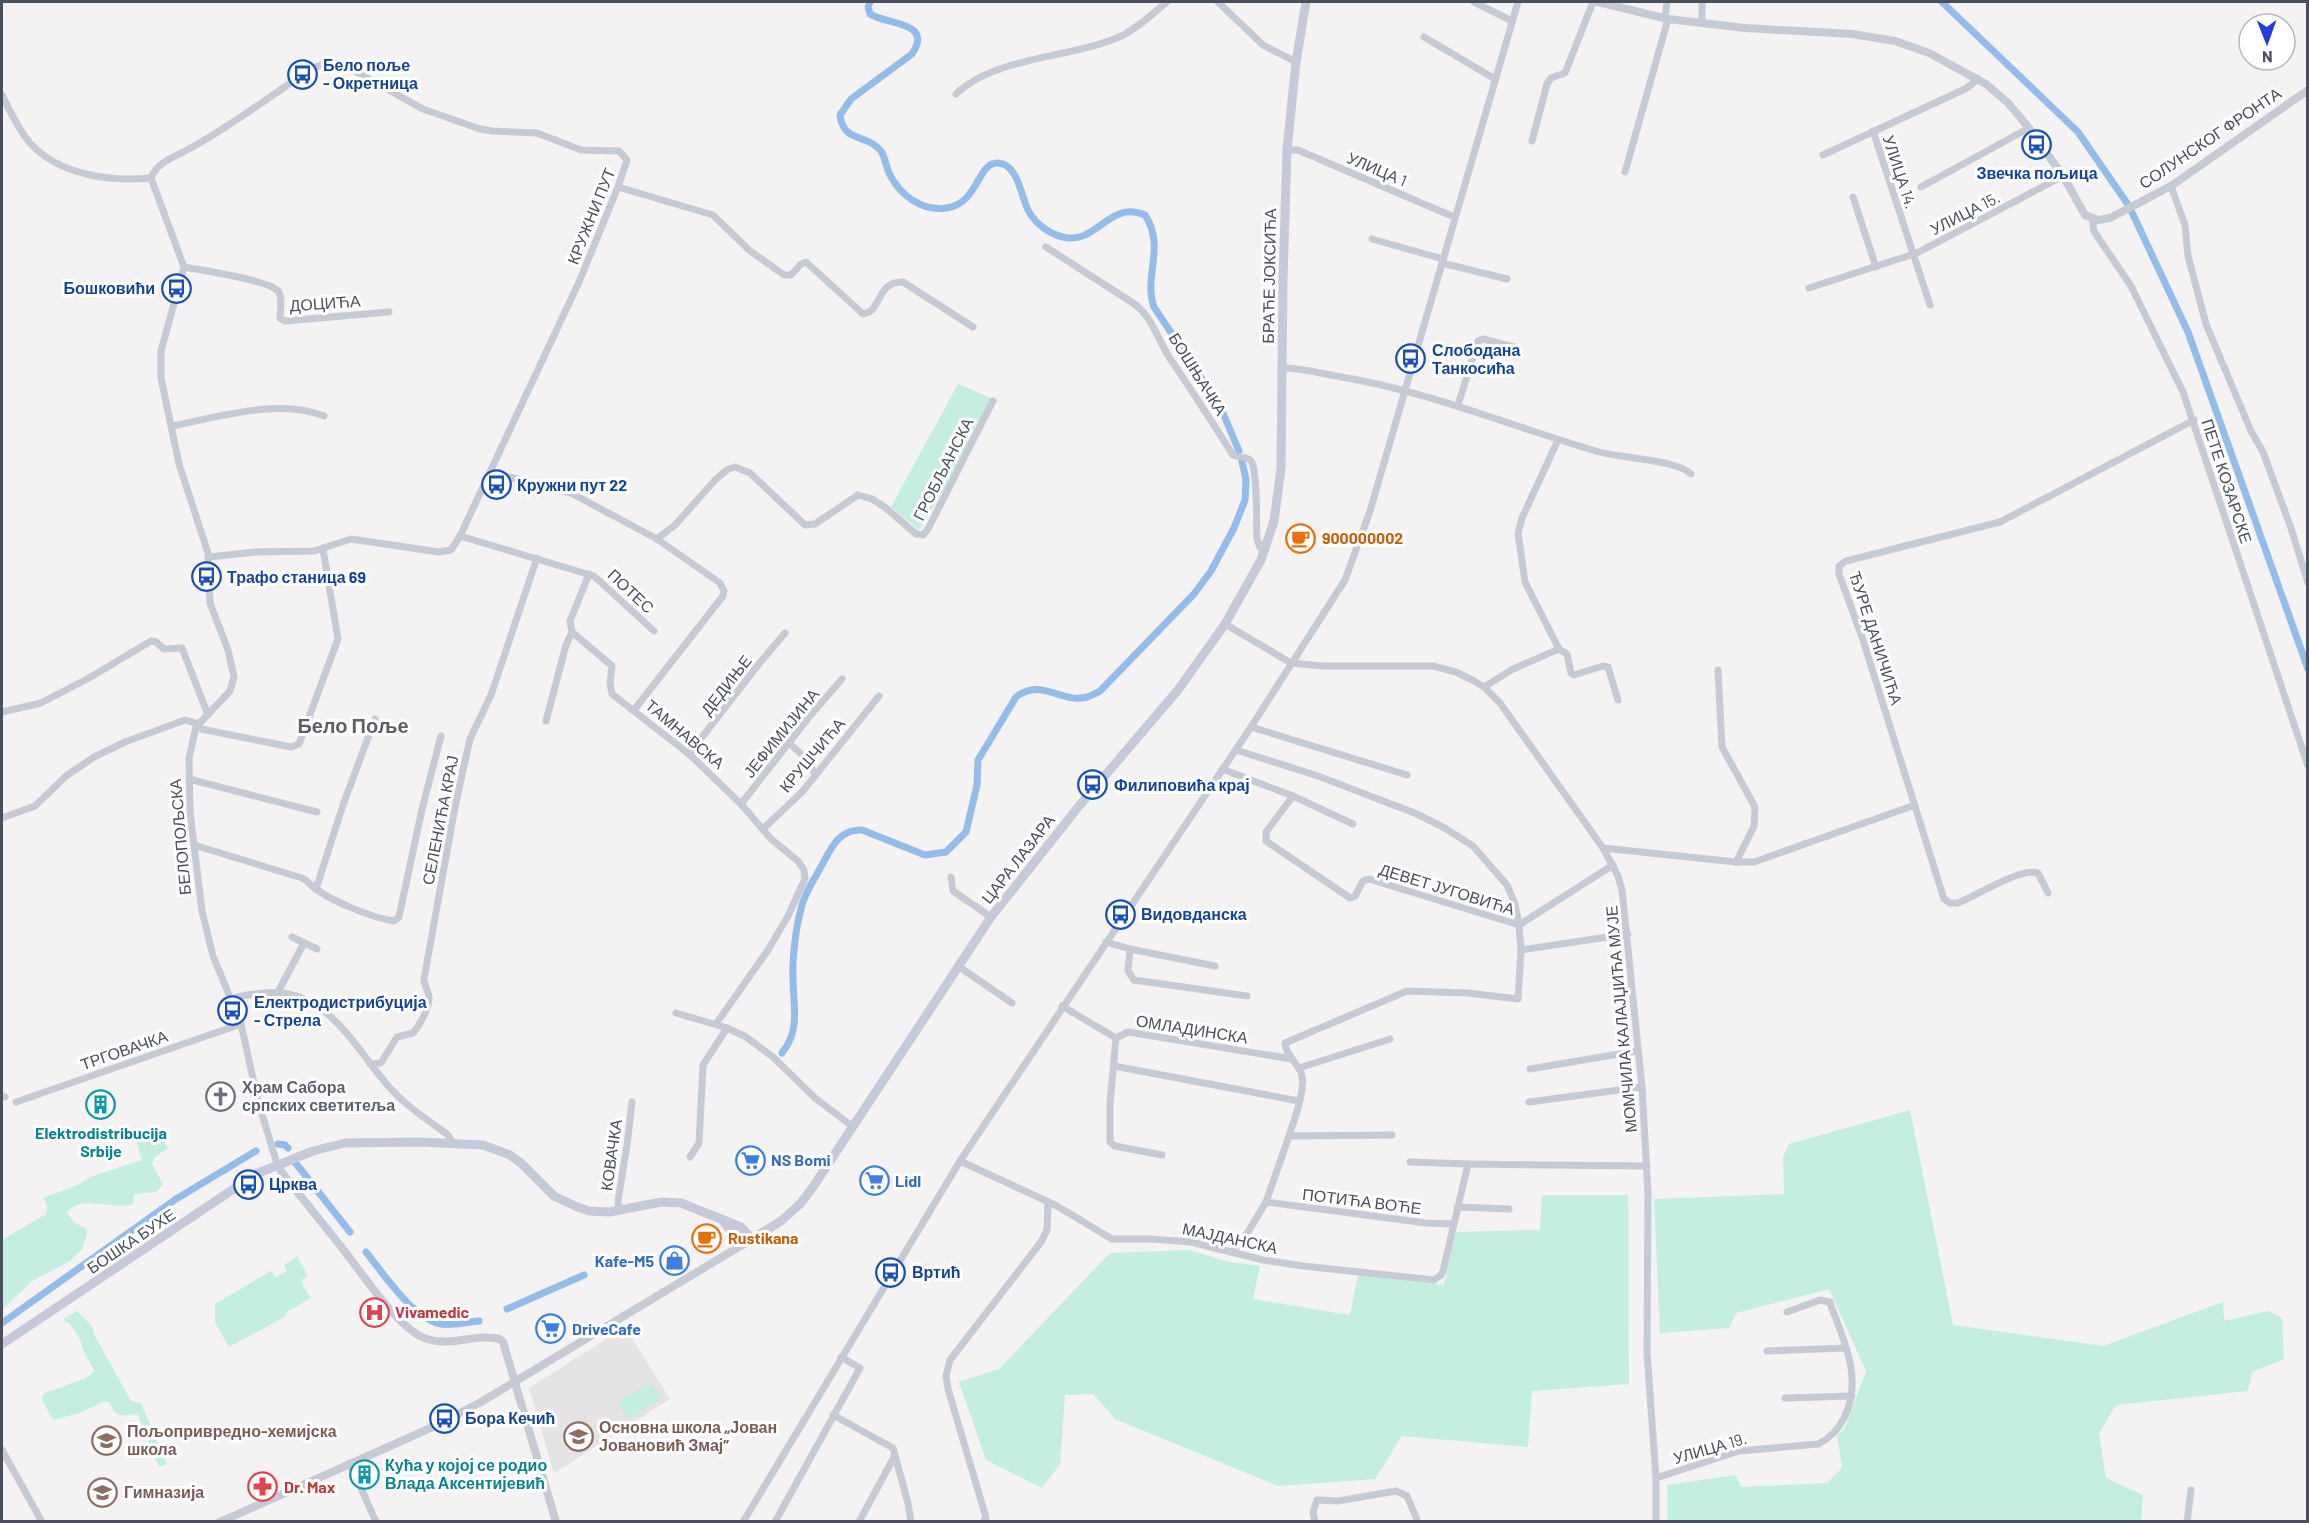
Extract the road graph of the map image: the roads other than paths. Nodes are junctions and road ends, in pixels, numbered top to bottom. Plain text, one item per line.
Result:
1 (1167, 2) edge
2 (1218, 2) edge
3 (1306, 2) edge
4 (1474, 2) edge
5 (1518, 2) edge
6 (1593, 2) edge
7 (1598, 2) edge
8 (1667, 2) edge
9 (1702, 2) edge
10 (1667, 18) junction
11 (1512, 21) junction
12 (1702, 23) junction
13 (1424, 38) dead end
14 (1296, 62) junction
15 (1495, 79) junction
16 (1978, 79) junction
17 (2307, 90) edge
18 (956, 94) dead end
19 (2, 95) edge
20 (2030, 128) junction
21 (1873, 131) junction
22 (1532, 141) dead end
23 (1287, 150) junction
24 (1823, 155) dead end
25 (1625, 172) dead end
26 (2063, 176) junction
27 (151, 178) junction
28 (2171, 186) junction
29 (618, 187) junction
30 (1921, 187) dead end
31 (1853, 197) dead end
32 (1454, 217) junction
33 (2093, 219) junction
34 (1372, 239) dead end
35 (1046, 247) dead end
36 (1913, 255) junction
37 (1442, 261) junction
38 (183, 267) junction
39 (1876, 267) junction
40 (1506, 279) dead end
41 (1809, 288) dead end
42 (1930, 305) dead end
43 (389, 312) dead end
44 (973, 327) dead end
45 (1514, 347) dead end
46 (1282, 368) junction
47 (1405, 389) junction
48 (993, 401) dead end
49 (1458, 405) junction
50 (324, 416) dead end
51 (2194, 420) junction
52 (172, 426) junction
53 (1558, 440) junction
54 (490, 472) junction
55 (1691, 474) dead end
56 (460, 536) junction
57 (657, 539) junction
58 (323, 549) junction
59 (1264, 550) junction
60 (209, 557) junction
61 (537, 558) junction
62 (589, 574) junction
63 (2307, 583) edge
64 (1225, 624) junction
65 (654, 631) dead end
66 (572, 632) junction
67 (785, 633) dead end
68 (1559, 649) junction
69 (1291, 663) junction
70 (1718, 670) dead end
71 (842, 679) dead end
72 (1484, 687) junction
73 (879, 696) dead end
74 (1618, 700) dead end
75 (634, 710) junction
76 (2, 712) edge
77 (208, 715) junction
78 (375, 719) dead end
79 (546, 721) dead end
80 (197, 726) junction
81 (1251, 727) junction
82 (441, 736) dead end
83 (789, 743) junction
84 (1236, 750) junction
85 (689, 754) junction
86 (2307, 766) edge
87 (1222, 770) junction
88 (1407, 775) dead end
89 (815, 776) junction
90 (189, 779) junction
91 (1293, 796) junction
92 (741, 804) junction
93 (1915, 805) junction
94 (317, 812) dead end
95 (2, 818) edge
96 (1353, 824) dead end
97 (764, 829) junction
98 (194, 845) junction
99 (1603, 848) junction
100 (1736, 862) junction
101 (1613, 865) junction
102 (951, 877) dead end
103 (316, 889) junction
104 (2048, 894) dead end
105 (991, 917) junction
106 (1519, 925) junction
107 (1628, 934) junction
108 (292, 937) dead end
109 (1106, 942) junction
110 (304, 943) junction
111 (317, 949) dead end
112 (1130, 949) junction
113 (1521, 950) junction
114 (958, 966) junction
115 (1215, 966) dead end
116 (278, 992) junction
117 (1247, 996) dead end
118 (232, 999) junction
119 (1012, 1003) dead end
120 (1062, 1006) junction
121 (676, 1013) dead end
122 (241, 1024) junction
123 (716, 1024) junction
124 (727, 1028) junction
125 (1116, 1038) junction
126 (1390, 1039) dead end
127 (1638, 1051) junction
128 (1292, 1059) junction
129 (370, 1064) junction
130 (1114, 1065) junction
131 (1299, 1068) junction
132 (1530, 1069) dead end
133 (1642, 1087) junction
134 (1299, 1101) junction
135 (16, 1102) dead end
136 (632, 1102) dead end
137 (1529, 1102) dead end
138 (852, 1126) junction
139 (1392, 1135) dead end
140 (1289, 1136) junction
141 (452, 1142) junction
142 (1162, 1155) dead end
143 (690, 1156) dead end
144 (960, 1161) junction
145 (1410, 1162) dead end
146 (277, 1164) junction
147 (1468, 1164) junction
148 (1647, 1166) junction
149 (1048, 1202) junction
150 (1266, 1202) junction
151 (1457, 1207) junction
152 (1509, 1209) dead end
153 (619, 1211) junction
154 (723, 1221) junction
155 (1454, 1224) junction
156 (752, 1239) junction
157 (742, 1245) junction
158 (1233, 1251) junction
159 (1787, 1312) dead end
160 (2, 1344) edge
161 (1846, 1348) junction
162 (1767, 1351) dead end
163 (841, 1357) junction
164 (514, 1383) junction
165 (1852, 1396) junction
166 (1785, 1398) dead end
167 (833, 1415) junction
168 (2, 1450) edge
169 (894, 1457) junction
170 (350, 1463) junction
171 (1656, 1478) junction
172 (2191, 1490) dead end
173 (42, 1521) edge
174 (220, 1521) edge
175 (376, 1521) edge
176 (556, 1521) edge
177 (743, 1521) edge
178 (775, 1521) edge
179 (859, 1521) edge
180 (910, 1521) edge
181 (983, 1521) edge
182 (1315, 1521) edge
183 (1418, 1521) edge
184 (1656, 1521) edge
185 (2187, 1521) edge

1 - 18 street
2 - 14 street
3 - 14 main road, БРАЋЕ ЈОКСИЋА
4 - 11 street
5 - 11 street
6 - 22 street
7 - 10 street
8 - 10 street
9 - 12 street
10 - 12 street
10 - 25 street
11 - 15 street
12 - 16 street
13 - 15 street
14 - 23 main road, БРАЋЕ ЈОКСИЋА
15 - 32 street
16 - 20 street
16 - 21 street, УЛИЦА 14.
17 - 28 street, СОЛУНСКОГ ФРОНТА
19 - 27 street
20 - 26 street
20 - 30 street
21 - 24 street, УЛИЦА 14.
21 - 36 street, УЛИЦА 14.
23 - 32 street, УЛИЦА 1
23 - 46 main road, БРАЋЕ ЈОКСИЋА
26 - 33 street
26 - 36 street, УЛИЦА 15.
27 - 29 street, КРУЖНИ ПУТ
27 - 38 street
28 - 33 street, СОЛУНСКОГ ФРОНТА
28 - 63 street
29 - 44 street
29 - 54 street, КРУЖНИ ПУТ
31 - 39 street
32 - 37 street
33 - 51 street, ПЕТЕ КОЗАРСКЕ
34 - 37 street
35 - 59 street, БОШЊАЧКА
36 - 39 street, УЛИЦА 15.
36 - 42 street, УЛИЦА 14.
37 - 40 street
37 - 47 street
38 - 43 street, ДОЦИЋА
38 - 52 street
39 - 41 street, УЛИЦА 15.
45 - 49 street
46 - 47 street
46 - 59 main road, БРАЋЕ ЈОКСИЋА
47 - 49 street
47 - 69 street
48 - 57 street, ГРОБЉАНСКА
49 - 53 street
50 - 52 street
51 - 86 street, ПЕТЕ КОЗАРСКЕ
51 - 93 street, ЂУРЕ ДАНИЧИЋА
52 - 60 street
53 - 55 street
53 - 68 street
54 - 56 street, КРУЖНИ ПУТ
54 - 57 street
56 - 58 street, КРУЖНИ ПУТ
56 - 61 street
57 - 75 street
58 - 60 street, КРУЖНИ ПУТ
58 - 80 street
59 - 64 main road, ЦАРА ЛАЗАРА
60 - 77 street
61 - 62 street
61 - 129 street, СЕЛЕНИЋА КРАЈ
62 - 65 street, ПОТЕС
62 - 66 street
64 - 69 street, МОМЧИЛА КАЛАЈЏИЋА МУЈЕ
64 - 105 main road, ЦАРА ЛАЗАРА
66 - 75 street, ТАМНАВСКА
66 - 79 street
67 - 85 street, ДЕДИЊЕ
68 - 72 street
68 - 74 street
69 - 72 street, МОМЧИЛА КАЛАЈЏИЋА МУЈЕ
69 - 81 street
70 - 100 street
71 - 83 street, ЈЕФИМИЈИНА
72 - 99 street, МОМЧИЛА КАЛАЈЏИЋА МУЈЕ
73 - 89 street, КРУШЧИЋА
75 - 85 street, ТАМНАВСКА
76 - 77 street
77 - 80 street
78 - 103 street
80 - 90 street, БЕЛОПОЉСКА
80 - 95 street
81 - 84 street
81 - 88 street
82 - 103 street
83 - 89 street
83 - 92 street, ЈЕФИМИЈИНА
84 - 87 street
84 - 106 street
85 - 92 street, ТАМНАВСКА
87 - 91 street
87 - 109 street
89 - 97 street, КРУШЧИЋА
90 - 94 street
90 - 98 street, БЕЛОПОЉСКА
91 - 96 street
91 - 106 street, ДЕВЕТ ЈУГОВИЋА
92 - 97 street, ТАМНАВСКА
93 - 100 street
93 - 104 street, ЂУРЕ ДАНИЧИЋА
97 - 123 street, ТАМНАВСКА
98 - 103 street
98 - 118 street, БЕЛОПОЉСКА
99 - 100 street
99 - 101 street, МОМЧИЛА КАЛАЈЏИЋА МУЈЕ
101 - 106 street, ДЕВЕТ ЈУГОВИЋА
101 - 107 street, МОМЧИЛА КАЛАЈЏИЋА МУЈЕ
102 - 105 street
105 - 114 main road, ЦАРА ЛАЗАРА
106 - 113 street
107 - 113 street
107 - 127 street, МОМЧИЛА КАЛАЈЏИЋА МУЈЕ
108 - 110 street
109 - 112 street
109 - 120 street
110 - 111 street
110 - 116 street
112 - 115 street
112 - 117 street
113 - 128 street
114 - 119 street
114 - 138 main road, ЦАРА ЛАЗАРА
116 - 118 street
116 - 129 street
118 - 122 street, БЕЛОПОЉСКА
120 - 125 street, ОМЛАДИНСКА
120 - 144 street
121 - 123 street
122 - 135 street, ТРГОВАЧКА
122 - 146 street, БЕЛОПОЉСКА
123 - 124 street
124 - 138 street
124 - 143 street
125 - 128 street, ОМЛАДИНСКА
125 - 130 street
126 - 131 street
127 - 132 street
127 - 133 street, МОМЧИЛА КАЛАЈЏИЋА МУЈЕ
128 - 131 street
129 - 141 street
130 - 134 street
130 - 142 street
131 - 134 street
133 - 137 street
133 - 148 street, МОМЧИЛА КАЛАЈЏИЋА МУЈЕ
134 - 140 street
136 - 153 street, КОВАЧКА
138 - 156 main road, ЦАРА ЛАЗАРА
139 - 140 street
140 - 150 street
141 - 146 main road, БОШКА БУХЕ
141 - 153 main road
144 - 149 street, МАЈДАНСКА
144 - 163 street
145 - 147 street
146 - 160 main road, БОШКА БУХЕ
146 - 164 street, БЕЛОПОЉСКА
147 - 148 street
147 - 151 street, МАЈДАНСКА
148 - 171 street, МОМЧИЛА КАЛАЈЏИЋА МУЈЕ
149 - 158 street, МАЈДАНСКА
149 - 181 street
150 - 155 street, ПОТИЋА ВОЋЕ
150 - 158 street
151 - 152 street
151 - 155 street, МАЈДАНСКА
153 - 154 main road
154 - 156 main road
154 - 157 main road
155 - 158 street, МАЈДАНСКА
156 - 157 main road, ЦАРА ЛАЗАРА
157 - 164 street, ЦАРА ЛАЗАРА
159 - 161 street, УЛИЦА 19.
161 - 162 street
161 - 165 street, УЛИЦА 19.
163 - 167 street
163 - 177 street
164 - 170 street, ЦАРА ЛАЗАРА
164 - 176 street
165 - 166 street
165 - 171 street, УЛИЦА 19.
167 - 169 street
167 - 178 street
168 - 173 street
169 - 179 street
169 - 180 street
170 - 174 street, ЦАРА ЛАЗАРА
170 - 175 street
171 - 184 street, МОМЧИЛА КАЛАЈЏИЋА МУЈЕ
172 - 185 street
182 - 183 street

